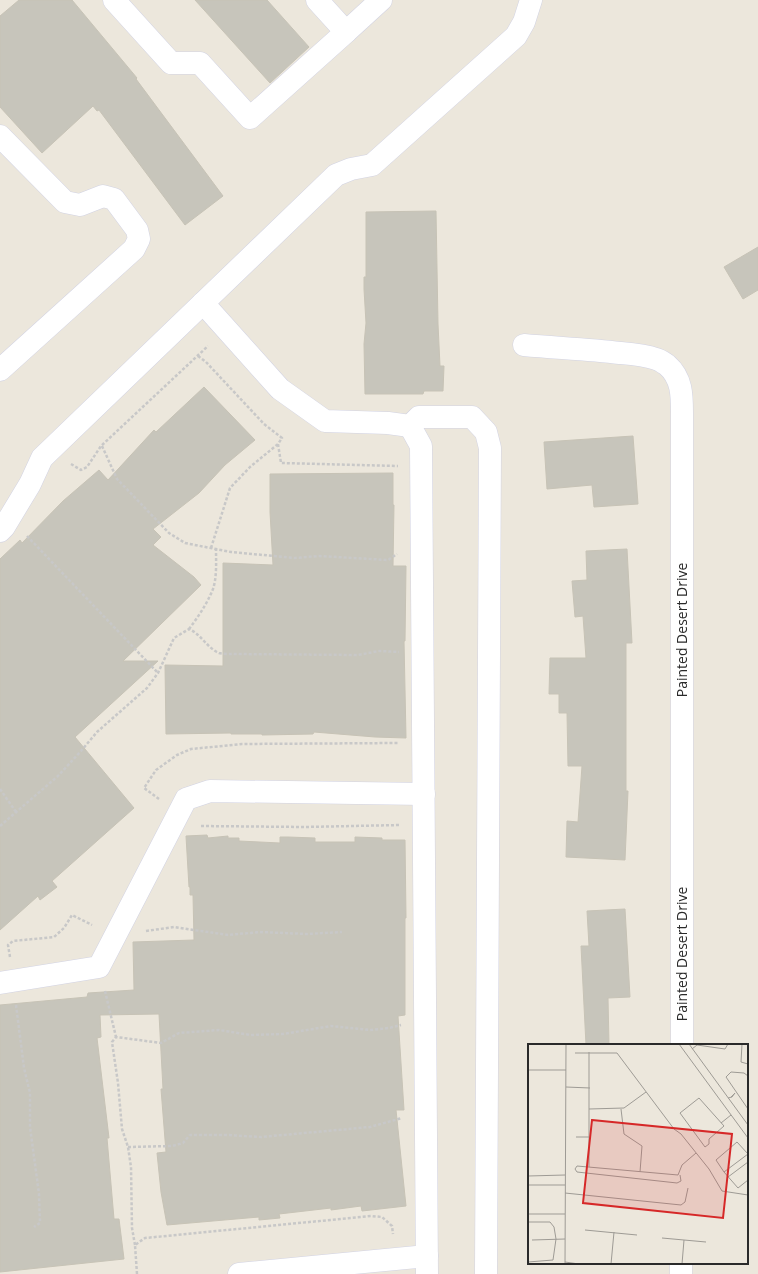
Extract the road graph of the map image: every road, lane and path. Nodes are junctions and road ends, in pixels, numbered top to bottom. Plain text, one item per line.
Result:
1 (114, 0) edge
2 (317, 0) edge
3 (381, 0) edge
4 (531, 0) edge
5 (346, 32) junction
6 (0, 136) edge
7 (203, 303) junction
8 (226, 329) junction
9 (524, 345) dead end
10 (198, 356) junction
11 (0, 370) edge
12 (410, 426) junction
13 (278, 444) junction
14 (101, 446) junction
15 (66, 464) dead end
16 (421, 474) junction
17 (0, 530) edge
18 (24, 532) dead end
19 (211, 548) junction
20 (216, 549) junction
21 (398, 553) dead end
22 (189, 630) junction
23 (423, 653) junction
24 (158, 673) junction
25 (423, 743) junction
26 (0, 790) edge
27 (424, 794) junction
28 (16, 812) junction
29 (174, 822) junction
30 (0, 826) edge
31 (424, 826) junction
32 (118, 930) junction
33 (342, 932) dead end
34 (99, 967) junction
35 (7, 982) edge
36 (425, 1020) junction
37 (116, 1037) junction
38 (682, 1044) edge
39 (426, 1116) junction
40 (128, 1147) junction
41 (34, 1227) dead end
42 (135, 1245) junction
43 (395, 1259) junction
44 (427, 1265) edge
45 (137, 1274) edge
46 (239, 1274) edge
47 (486, 1274) edge

1 - 5 street
2 - 5 street
3 - 5 street
4 - 7 street
6 - 11 street
7 - 8 street
7 - 17 street
8 - 10 path
8 - 12 street
9 - 38 street, Painted Desert Drive
10 - 13 path
10 - 14 path
12 - 16 street
12 - 47 street
13 - 16 path
13 - 19 path
14 - 15 path
14 - 19 path
16 - 23 street
18 - 24 path
19 - 20 path
20 - 21 path
20 - 22 path
22 - 23 path
22 - 24 path
23 - 25 street
24 - 28 path
25 - 27 street
25 - 29 path
26 - 28 path
27 - 29 street
27 - 31 street
28 - 30 path
29 - 31 path
29 - 32 street
31 - 36 street
32 - 33 path
32 - 34 street
32 - 35 path
34 - 35 street
34 - 37 path
35 - 41 path
36 - 37 path
36 - 39 street
37 - 40 path
39 - 40 path
39 - 44 street
40 - 42 path
42 - 43 path
42 - 45 path
43 - 44 street
43 - 46 street

